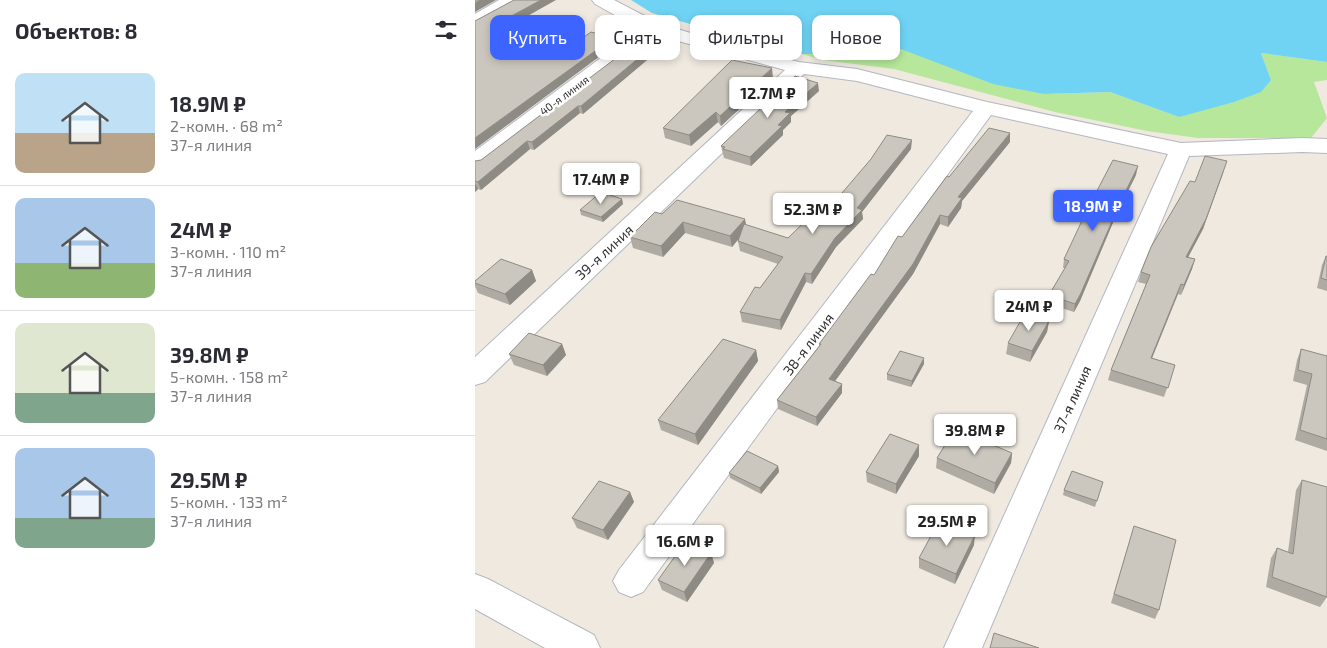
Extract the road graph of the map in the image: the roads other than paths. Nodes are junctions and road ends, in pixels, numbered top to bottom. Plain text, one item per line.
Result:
1 (512, 0) edge
2 (601, 0) edge
3 (629, 15) edge
4 (475, 22) edge
5 (680, 36) edge
6 (610, 60) edge
7 (799, 68) junction
8 (986, 108) junction
9 (1327, 146) edge
10 (1181, 150) junction
11 (475, 162) edge
12 (475, 374) edge
13 (631, 581) dead end
14 (475, 590) edge
15 (581, 648) edge
16 (963, 648) edge

1 - 4 street
2 - 3 street
5 - 7 street
6 - 11 street, 40-я линия
7 - 8 street
7 - 12 street, 39-я линия
8 - 10 street
8 - 13 street, 38-я линия
9 - 10 street
10 - 16 street, 37-я линия
14 - 15 street

